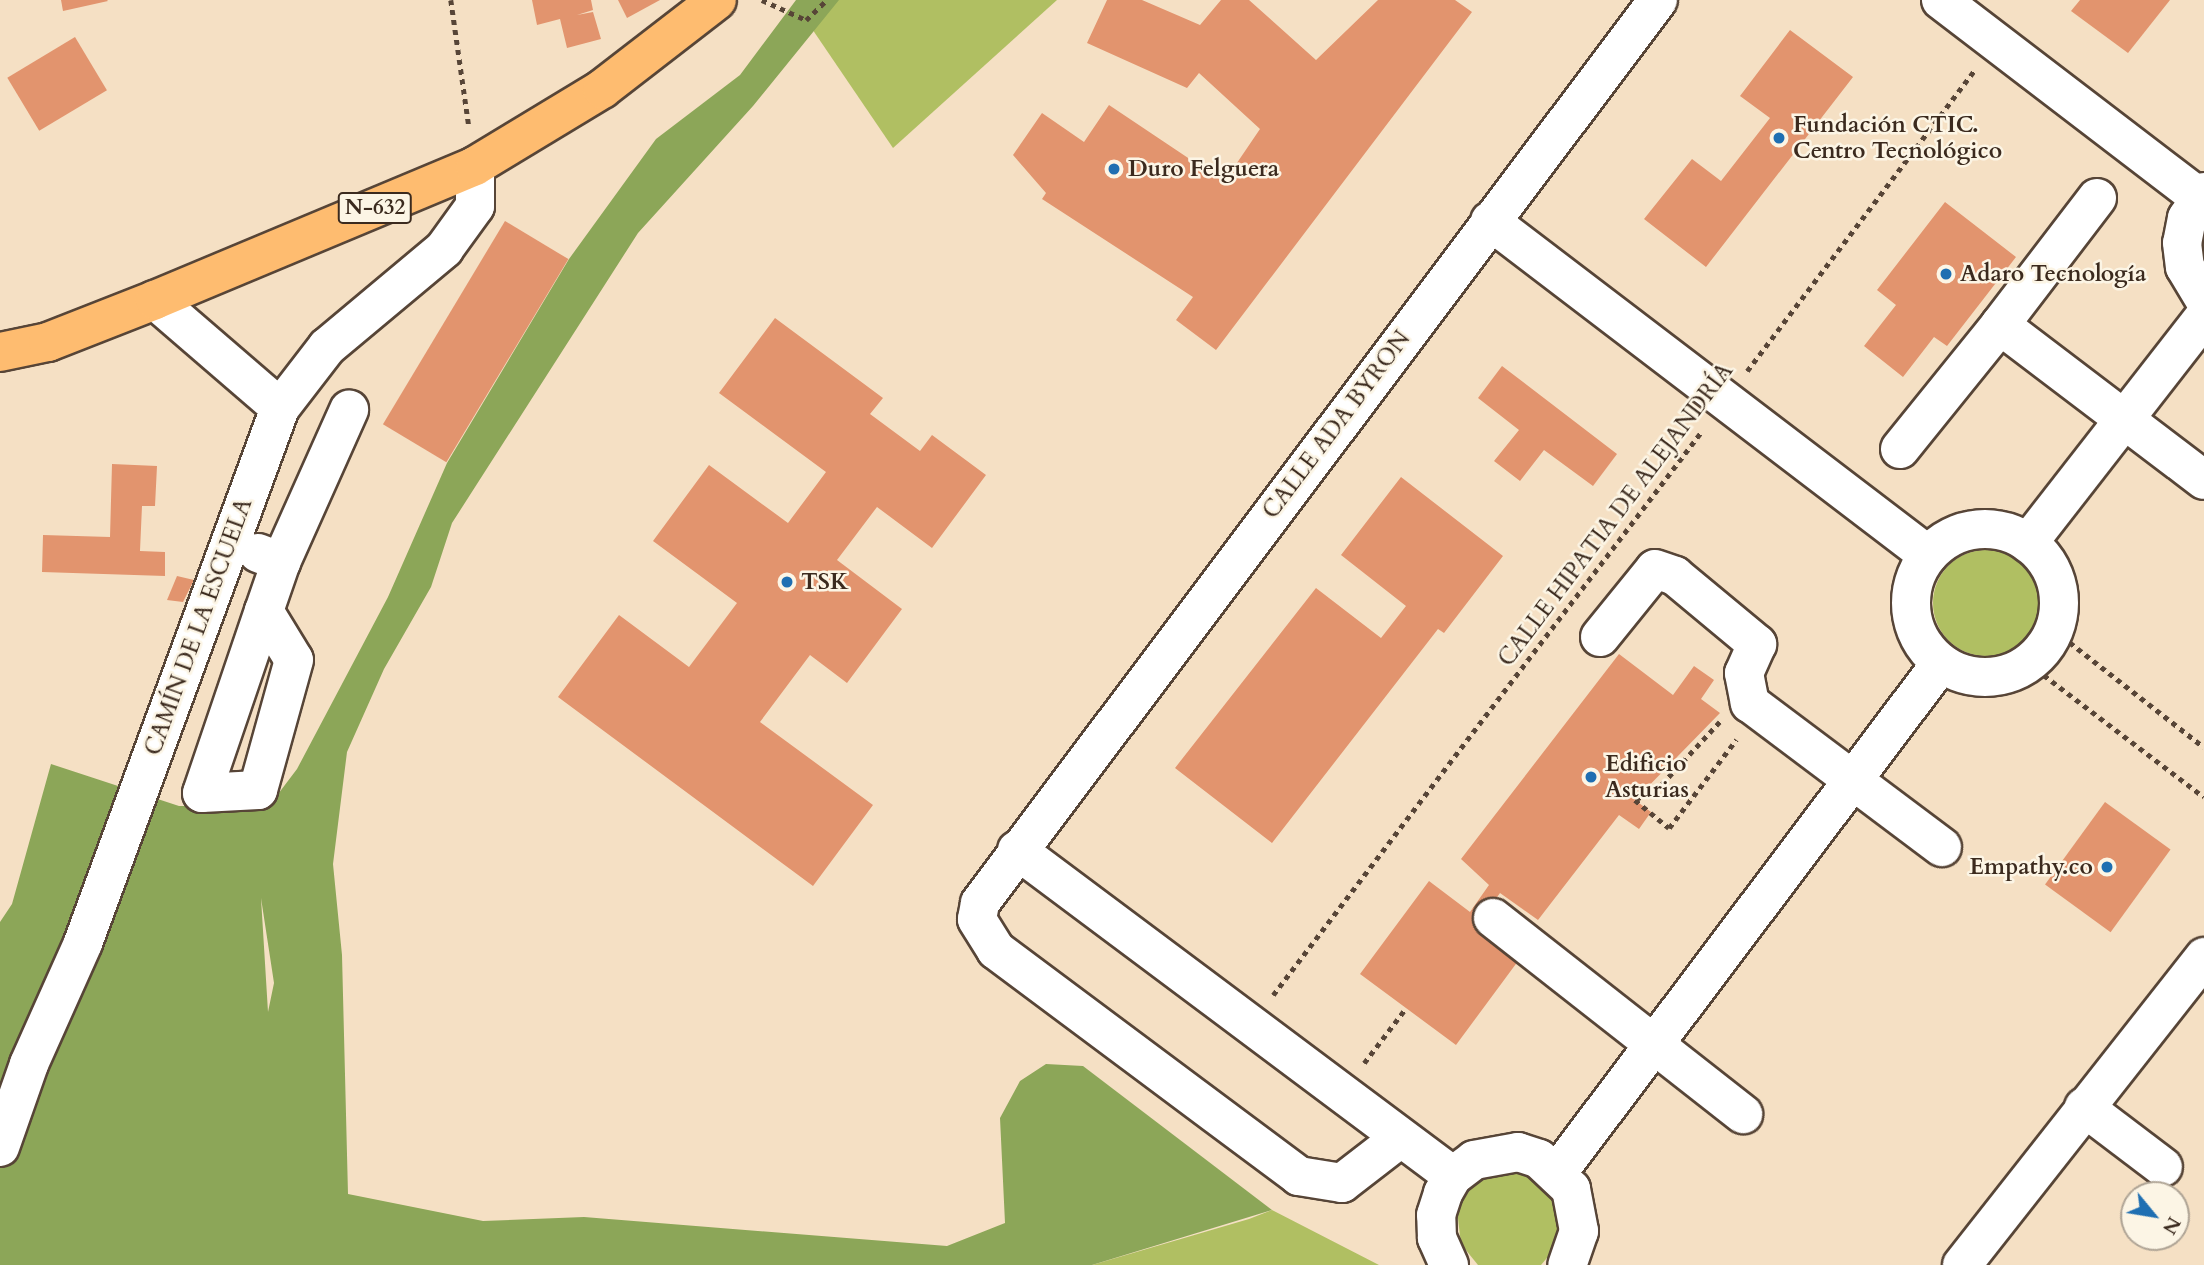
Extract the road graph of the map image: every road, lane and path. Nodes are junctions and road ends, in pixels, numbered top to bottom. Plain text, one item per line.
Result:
1 (451, 0) edge
2 (718, 0) edge
3 (762, 0) edge
4 (827, 0) edge
5 (1658, 0) edge
6 (1941, 0) edge
7 (1996, 42) junction
8 (475, 166) junction
9 (2202, 194) edge
10 (2097, 198) dead end
11 (1490, 221) junction
12 (2204, 299) edge
13 (155, 300) junction
14 (2204, 317) edge
15 (2000, 325) junction
16 (0, 352) edge
17 (1723, 403) junction
18 (279, 408) junction
19 (349, 410) dead end
20 (2123, 421) junction
21 (1900, 449) dead end
22 (2204, 480) edge
23 (230, 543) junction
24 (2028, 543) junction
25 (1928, 555) junction
26 (281, 562) junction
27 (264, 611) dead end
28 (2054, 629) junction
29 (1600, 637) dead end
30 (1941, 663) junction
31 (2028, 663) junction
32 (1755, 706) junction
33 (2204, 747) edge
34 (1853, 780) junction
35 (2204, 797) edge
36 (1942, 847) dead end
37 (1017, 850) junction
38 (1493, 918) dead end
39 (2204, 957) edge
40 (1271, 998) dead end
41 (1406, 1008) dead end
42 (1654, 1044) junction
43 (14, 1062) edge
44 (1360, 1069) dead end
45 (2084, 1107) junction
46 (1743, 1114) dead end
47 (1399, 1139) junction
48 (0, 1147) edge
49 (2163, 1167) dead end
50 (1558, 1172) junction
51 (1453, 1176) junction
52 (1449, 1265) edge
53 (1567, 1265) edge
54 (1962, 1265) edge

1 - 8 path
2 - 8 highway, N-632
3 - 4 path
5 - 11 street, CALLE ADA BYRON
6 - 7 street
7 - 9 street
7 - 17 path, CALLE HIPATIA DE ALEJANDRÍA
8 - 13 highway, N-632
8 - 18 street, CAMÍN DE LA ESCUELA
9 - 12 street
10 - 15 street
11 - 17 street
11 - 37 street, CALLE ADA BYRON
13 - 16 highway, N-632
13 - 18 street
14 - 20 street
15 - 20 street
15 - 21 street
17 - 25 street
17 - 40 path, CALLE HIPATIA DE ALEJANDRÍA
18 - 23 street, CAMÍN DE LA ESCUELA
19 - 26 street
20 - 22 street
20 - 24 street
23 - 26 street
23 - 43 street, CAMÍN DE LA ESCUELA
24 - 25 street
24 - 28 street
25 - 30 street
26 - 27 street
28 - 31 street
28 - 33 path
29 - 32 street
30 - 31 street
30 - 34 street
31 - 35 path
32 - 32 path
32 - 34 street
34 - 36 street
34 - 42 street
37 - 47 street
37 - 47 street, CALLE ADA BYRON
38 - 42 street
39 - 45 street
41 - 44 path
42 - 46 street
42 - 50 street
43 - 48 street, CAMÍN DE LA ESCUELA
45 - 49 street
45 - 54 street
47 - 51 street
50 - 51 street
50 - 53 street
51 - 52 street

